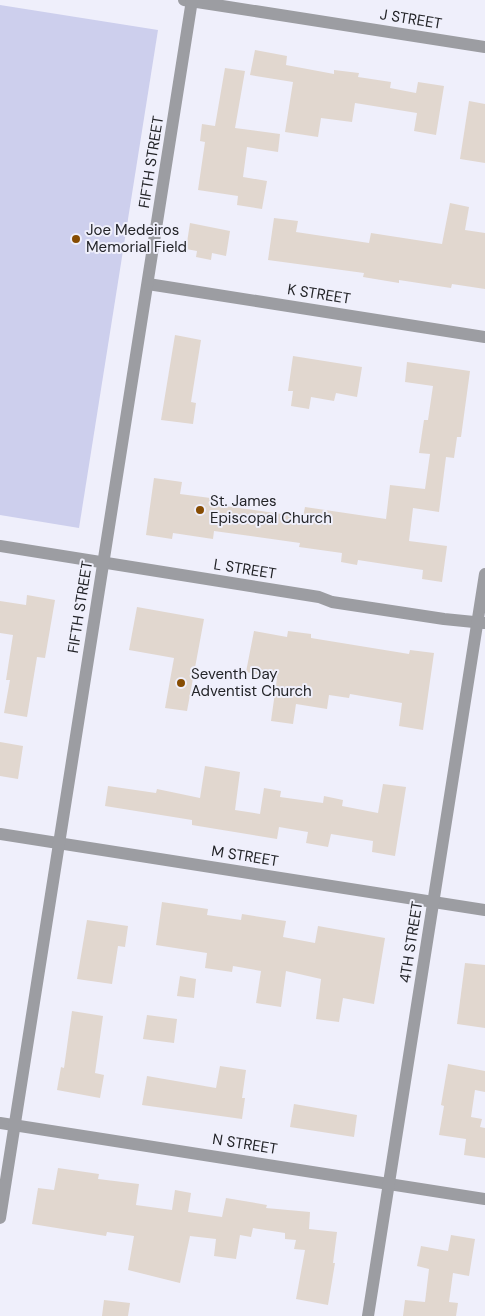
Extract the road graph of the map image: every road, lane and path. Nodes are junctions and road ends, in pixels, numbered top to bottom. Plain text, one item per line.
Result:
1 (190, 0) edge
2 (485, 47) edge
3 (148, 284) junction
4 (485, 337) edge
5 (0, 546) edge
6 (104, 563) junction
7 (485, 574) edge
8 (481, 622) edge
9 (0, 834) edge
10 (60, 843) junction
11 (433, 902) junction
12 (485, 910) edge
13 (0, 1123) edge
14 (14, 1125) junction
15 (389, 1184) junction
16 (485, 1199) edge
17 (0, 1218) edge
18 (368, 1316) edge

1 - 2 street, J STREET
1 - 3 street, FIFTH STREET
3 - 4 street, K STREET
3 - 6 street, FIFTH STREET
5 - 6 street, L STREET
6 - 8 street, L STREET
6 - 10 street, FIFTH STREET
7 - 8 street, 4TH STREET
8 - 11 street, 4TH STREET
9 - 10 street, M STREET
10 - 11 street, M STREET
10 - 14 street, FIFTH STREET
11 - 12 street, M STREET
11 - 15 street, 4TH STREET
13 - 14 street, N STREET
14 - 15 street, N STREET
14 - 17 street, FIFTH STREET
15 - 16 street, N STREET
15 - 18 street, 4TH STREET

